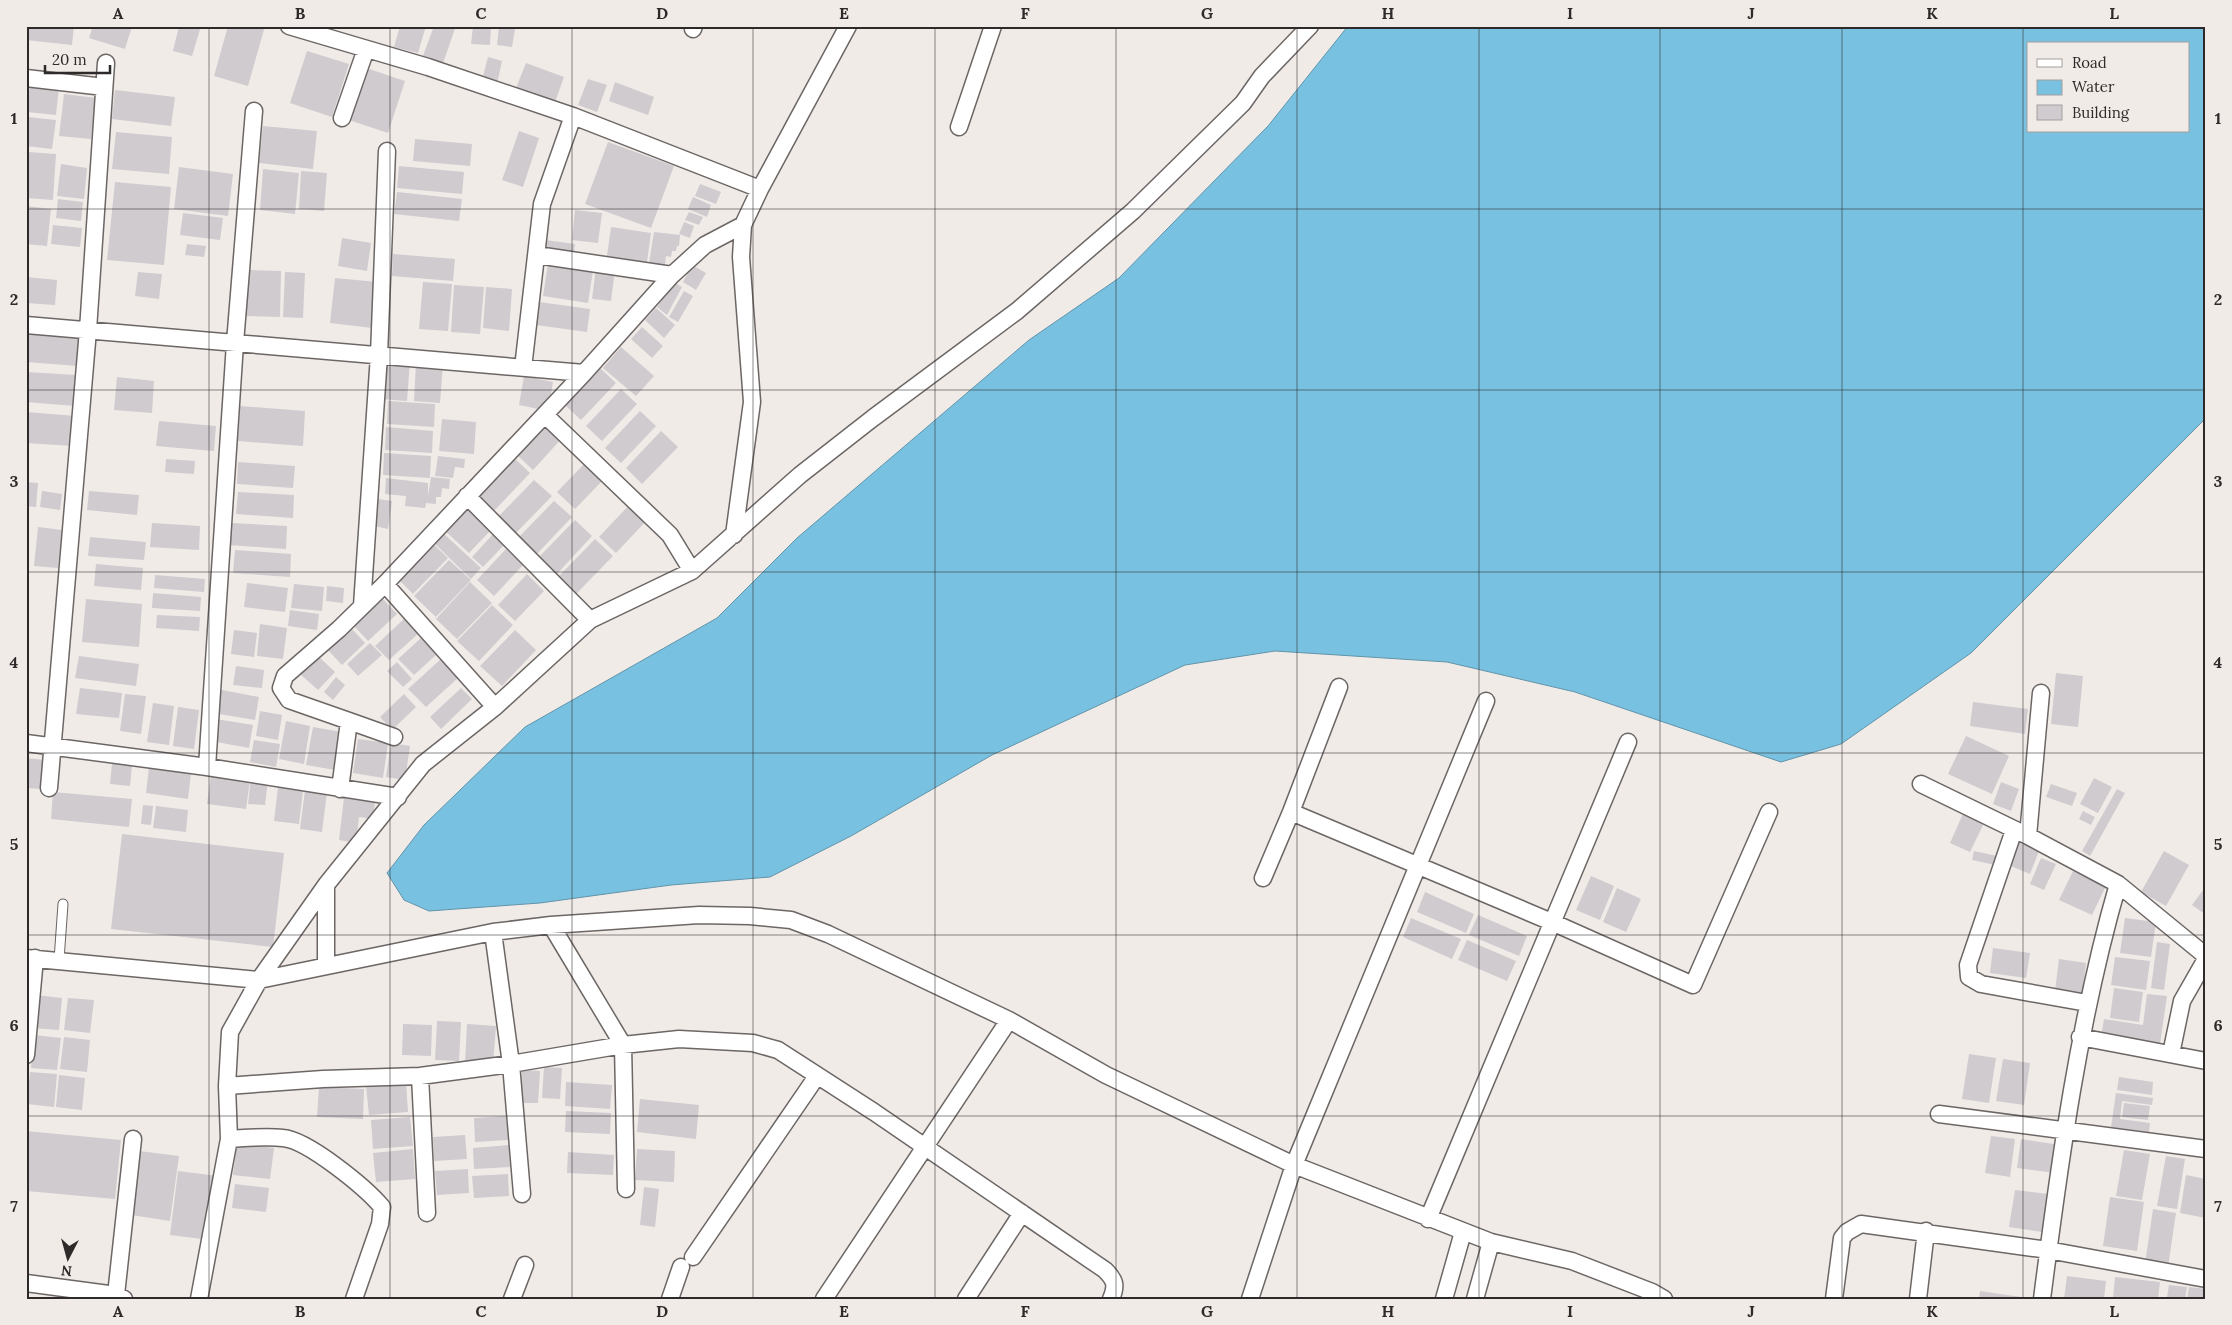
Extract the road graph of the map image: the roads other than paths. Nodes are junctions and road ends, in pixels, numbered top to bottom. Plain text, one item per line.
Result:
1 (289, 26) edge
2 (848, 26) edge
3 (993, 26) edge
4 (1310, 26) edge
5 (366, 49) junction
6 (106, 63) dead end
7 (26, 78) edge
8 (104, 88) junction
9 (254, 111) dead end
10 (573, 116) junction
11 (342, 118) dead end
12 (959, 127) dead end
13 (387, 151) dead end
14 (760, 189) junction
15 (743, 225) junction
16 (537, 254) junction
17 (672, 275) junction
18 (26, 326) edge
19 (88, 330) junction
20 (235, 343) junction
21 (379, 356) junction
22 (523, 368) junction
23 (584, 373) junction
24 (545, 415) junction
25 (467, 496) junction
26 (734, 536) junction
27 (692, 571) junction
28 (385, 584) junction
29 (362, 606) junction
30 (590, 620) junction
31 (1339, 687) dead end
32 (2041, 693) dead end
33 (1486, 702) dead end
34 (495, 707) junction
35 (349, 721) junction
36 (394, 738) dead end
37 (1628, 742) dead end
38 (26, 743) edge
39 (54, 746) junction
40 (207, 767) junction
41 (1921, 784) dead end
42 (49, 788) dead end
43 (340, 789) junction
44 (398, 797) junction
45 (1291, 812) junction
46 (1768, 812) dead end
47 (2021, 833) junction
48 (1416, 864) junction
49 (1263, 878) dead end
50 (2118, 884) junction
51 (326, 885) junction
52 (64, 904) dead end
53 (1554, 923) junction
54 (551, 925) junction
55 (493, 932) junction
56 (31, 958) edge
57 (2206, 958) edge
58 (59, 960) junction
59 (326, 966) junction
60 (259, 980) junction
61 (2087, 1003) junction
62 (1009, 1020) junction
63 (2080, 1037) junction
64 (623, 1045) junction
65 (2171, 1054) junction
66 (26, 1055) edge
67 (2206, 1061) edge
68 (511, 1064) junction
69 (420, 1076) junction
70 (817, 1076) junction
71 (227, 1086) junction
72 (1939, 1114) dead end
73 (2066, 1131) junction
74 (133, 1139) dead end
75 (229, 1139) junction
76 (924, 1146) junction
77 (2206, 1149) edge
78 (1294, 1165) junction
79 (626, 1189) dead end
80 (522, 1194) dead end
81 (428, 1213) dead end
82 (1022, 1213) junction
83 (1428, 1219) junction
84 (1463, 1232) junction
85 (1926, 1232) junction
86 (1491, 1242) junction
87 (2048, 1250) junction
88 (525, 1266) dead end
89 (2206, 1279) edge
90 (26, 1283) edge
91 (55, 1293) edge
92 (1656, 1296) edge
93 (120, 1297) edge
94 (199, 1299) edge
95 (354, 1299) edge
96 (512, 1299) edge
97 (670, 1299) edge
98 (824, 1299) edge
99 (966, 1299) edge
100 (1111, 1299) edge
101 (1250, 1299) edge
102 (1444, 1299) edge
103 (1475, 1299) edge
104 (1834, 1299) edge
105 (1918, 1299) edge
106 (2042, 1299) edge

1 - 5 street
2 - 14 street
3 - 12 street
4 - 26 street
5 - 10 street
5 - 11 street
6 - 8 street
7 - 8 street
8 - 19 street
9 - 20 street
10 - 14 street
10 - 16 street
13 - 21 street
14 - 15 street
15 - 17 street
15 - 26 street
16 - 17 street
16 - 22 street
17 - 23 street
18 - 19 street
19 - 20 street
19 - 39 street
20 - 21 street
20 - 40 street
21 - 22 street
21 - 29 street
22 - 23 street
23 - 24 street
24 - 25 street
24 - 27 street
25 - 28 street
25 - 30 street
26 - 27 street
27 - 30 street
28 - 29 street
28 - 34 street
29 - 35 street
30 - 34 street
31 - 45 street
32 - 47 street
33 - 48 street
34 - 44 street
35 - 36 street
35 - 43 street
37 - 53 street
38 - 39 street
39 - 40 street
39 - 42 street
40 - 43 street
41 - 47 street
43 - 44 street
44 - 51 street
45 - 48 street
45 - 49 street
46 - 53 street
47 - 50 street
47 - 61 street
48 - 53 street
48 - 78 street
50 - 57 street
50 - 61 street
51 - 59 street
51 - 60 street
52 - 58 lane
53 - 83 street
54 - 55 street
54 - 62 street
54 - 64 street
55 - 59 street
55 - 68 street
56 - 58 street
56 - 66 street
57 - 65 street
58 - 60 street
59 - 60 street
60 - 71 street
61 - 63 street
62 - 76 street
62 - 78 street
63 - 65 street
63 - 73 street
64 - 68 street
64 - 70 street
64 - 79 street
65 - 67 street
68 - 69 street
68 - 80 street
69 - 71 street
69 - 81 street
70 - 76 street
70 - 97 street
71 - 75 street
72 - 73 street
73 - 77 street
73 - 87 street
74 - 93 street
75 - 94 street
75 - 95 street
76 - 82 street
76 - 98 street
78 - 83 street
78 - 101 street
82 - 99 street
82 - 100 street
83 - 84 street
84 - 86 street
84 - 102 street
85 - 87 street
85 - 104 street
85 - 105 street
86 - 92 street
86 - 103 street
87 - 89 street
87 - 106 street
88 - 96 street
90 - 91 street
91 - 93 street

